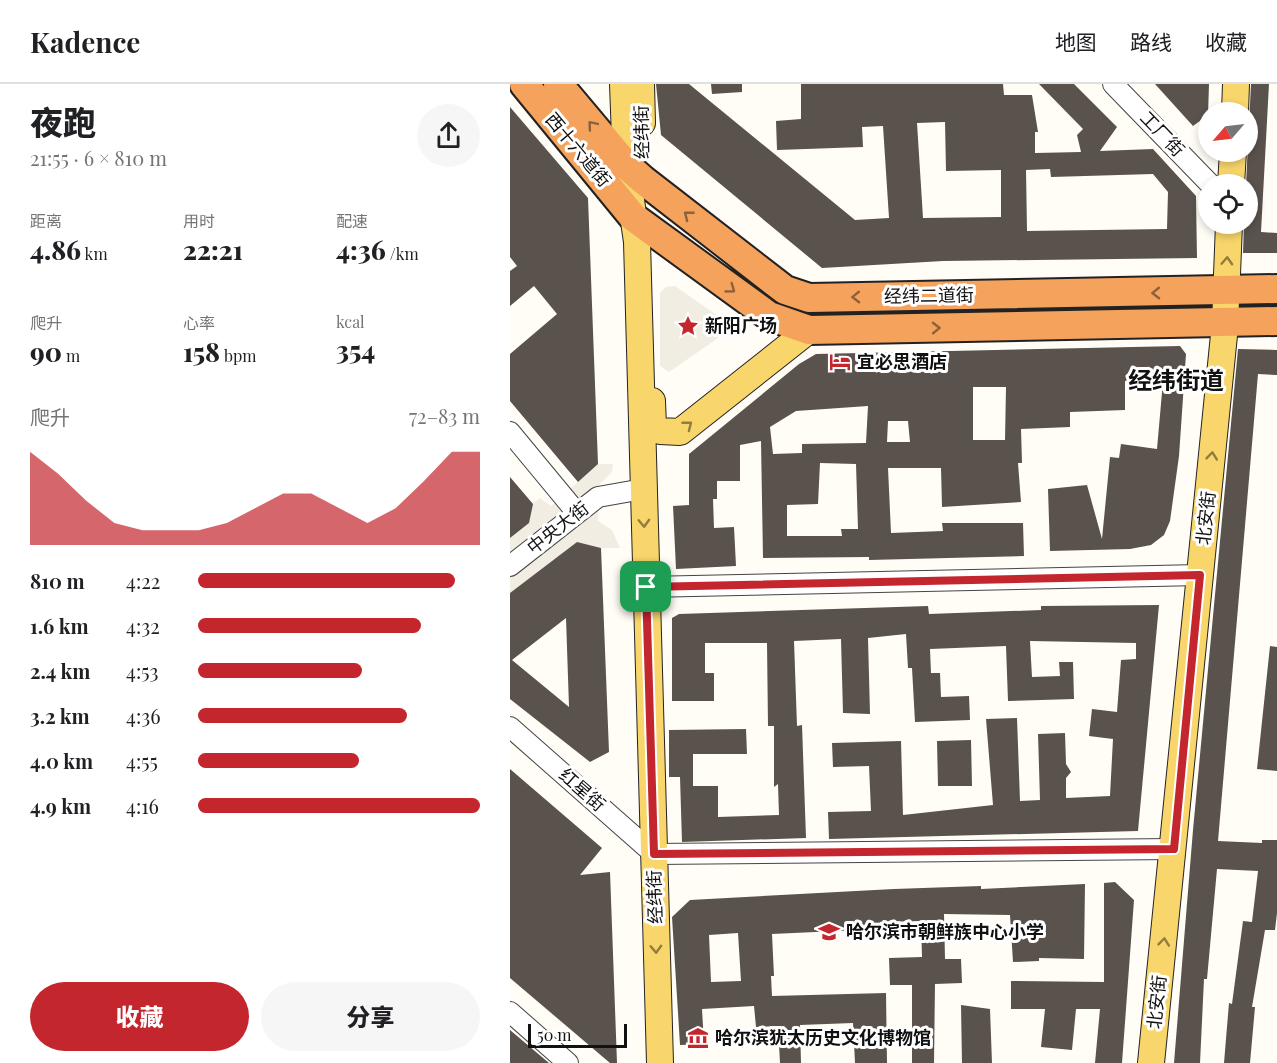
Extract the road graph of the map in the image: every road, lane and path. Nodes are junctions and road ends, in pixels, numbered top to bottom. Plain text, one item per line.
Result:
1 (524, 84) edge
2 (558, 84) edge
3 (623, 84) edge
4 (641, 84) edge
5 (1113, 84) edge
6 (1236, 84) edge
7 (1235, 102) edge
8 (634, 173) junction
9 (1200, 174) edge
10 (635, 229) junction
11 (1229, 234) edge
12 (1277, 289) edge
13 (1226, 292) junction
14 (1277, 321) edge
15 (1225, 322) junction
16 (809, 330) junction
17 (510, 432) edge
18 (643, 489) junction
19 (577, 513) junction
20 (510, 566) edge
21 (1200, 575) junction
22 (646, 587) junction
23 (510, 727) edge
24 (1174, 849) junction
25 (654, 854) junction
26 (510, 1012) edge
27 (568, 1063) edge
28 (660, 1063) edge
29 (1150, 1063) edge

1 - 10 highway, 西十六道街
8 -> 2 highway, 西十六道街
3 - 8 main road, 经纬街
4 - 8 main road, 经纬街
5 - 9 street, 工厂街
6 - 7 main road
8 - 10 main road
13 -> 8 highway, 经纬二道街
10 -> 16 highway, 经纬二道街
10 -> 16 main road
10 - 18 main road, 经纬街
13 -> 11 main road, 北安街
12 - 13 highway, 经纬二道街
13 - 15 main road, 北安街
14 - 15 highway, 经纬二道街
16 -> 15 highway, 经纬二道街
21 -> 15 main road, 北安街
17 - 19 street
18 - 19 street, 中央大街
18 -> 22 main road, 经纬街
19 - 20 street, 中央大街
21 - 22 street
21 - 24 main road, 北安街
22 - 25 main road, 经纬街
23 - 25 street, 红星街
24 - 25 street
29 -> 24 main road, 北安街
25 -> 28 main road, 经纬街
26 - 27 street

